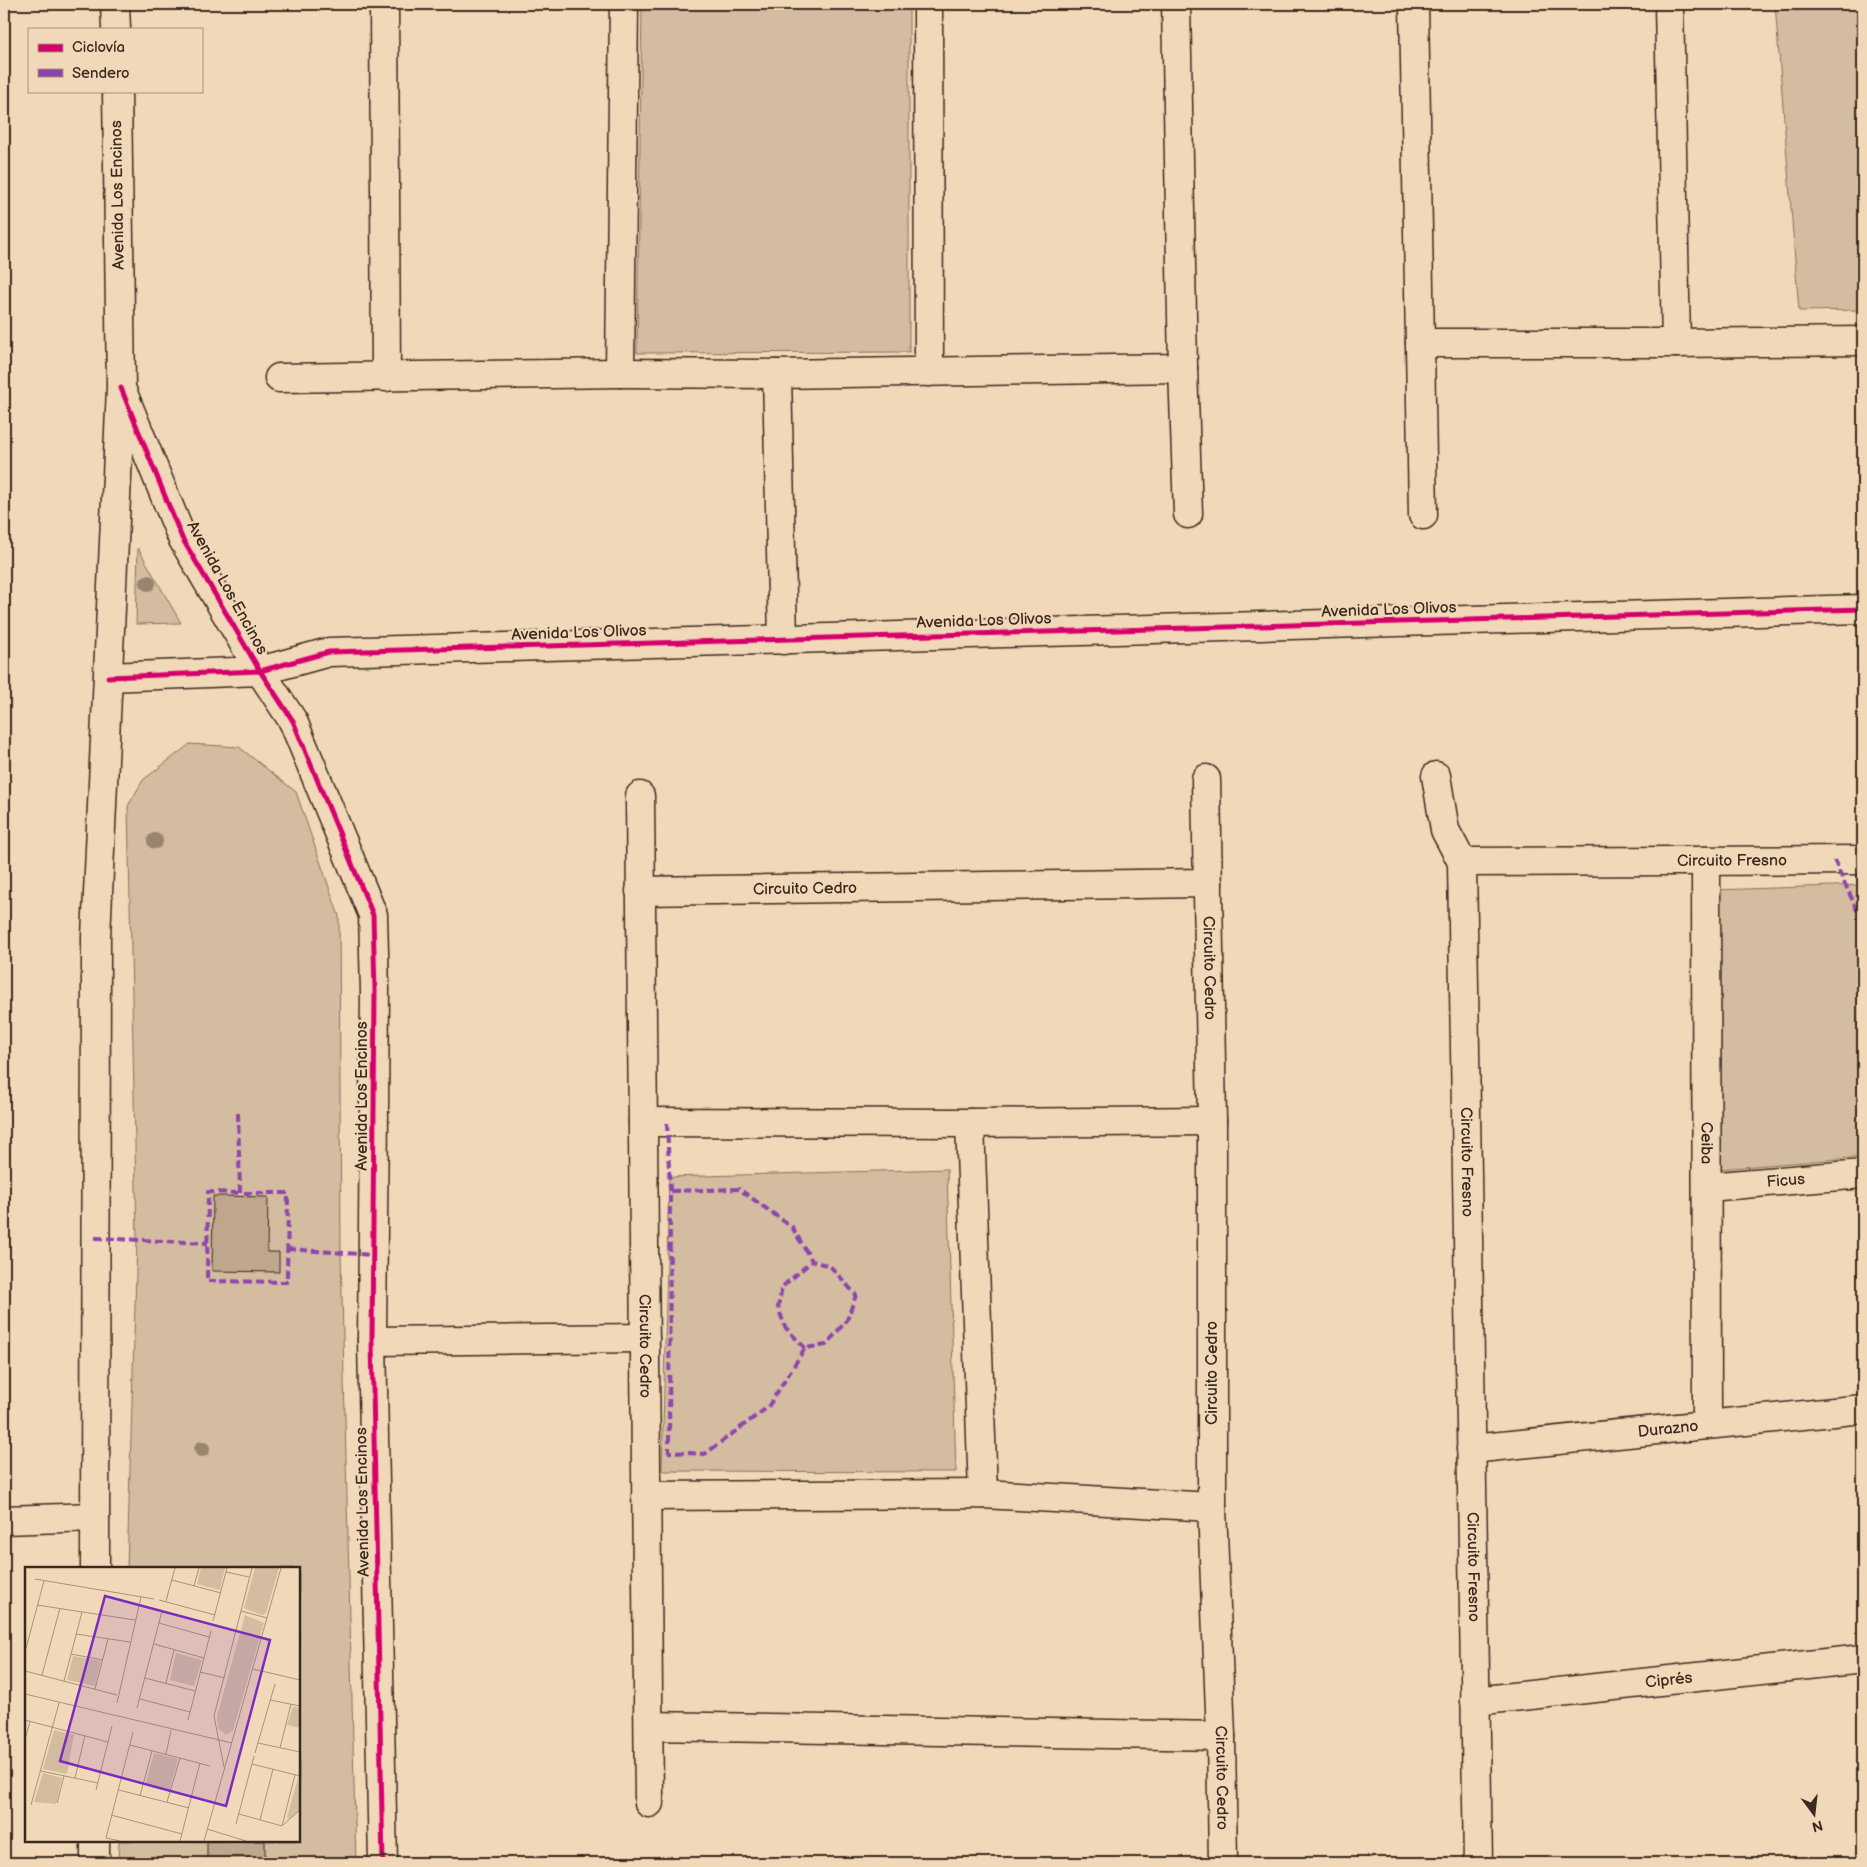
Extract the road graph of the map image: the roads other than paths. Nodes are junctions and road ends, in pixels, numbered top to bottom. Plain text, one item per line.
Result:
1 (116, 4) edge
2 (384, 4) edge
3 (624, 4) edge
4 (928, 4) edge
5 (1176, 4) edge
6 (1414, 4) edge
7 (1669, 4) edge
8 (116, 28) edge
9 (117, 92) edge
10 (1863, 341) edge
11 (1420, 343) junction
12 (1676, 343) junction
13 (1183, 368) junction
14 (929, 372) junction
15 (620, 373) junction
16 (777, 374) junction
17 (386, 377) junction
18 (279, 378) dead end
19 (121, 388) junction
20 (1188, 514) dead end
21 (1424, 515) dead end
22 (1863, 609) edge
23 (783, 640) junction
24 (260, 671) junction
25 (108, 677) junction
26 (1436, 776) dead end
27 (1206, 780) dead end
28 (640, 796) dead end
29 (1863, 860) edge
30 (1706, 861) junction
31 (1462, 862) junction
32 (1208, 883) junction
33 (640, 890) junction
34 (1212, 1121) junction
35 (643, 1122) junction
36 (970, 1123) junction
37 (1863, 1174) edge
38 (1707, 1187) junction
39 (645, 1338) junction
40 (372, 1341) junction
41 (1863, 1409) edge
42 (1707, 1425) junction
43 (1471, 1449) junction
44 (983, 1494) junction
45 (646, 1496) junction
46 (1212, 1507) junction
47 (95, 1517) junction
48 (4, 1520) edge
49 (95, 1567) edge
50 (1863, 1659) edge
51 (1476, 1701) junction
52 (649, 1726) junction
53 (1221, 1736) junction
54 (650, 1803) dead end
55 (95, 1842) edge
56 (95, 1863) edge
57 (383, 1863) edge
58 (1223, 1863) edge
59 (1478, 1863) edge

1 - 8 street
2 - 17 street
3 - 15 street
4 - 14 street
5 - 13 street
6 - 11 street
7 - 12 street
9 - 19 street, Avenida Los Encinos
10 - 12 street
11 - 12 street
11 - 21 street
13 - 14 street
13 - 20 street
14 - 16 street
15 - 16 street
15 - 17 street
16 - 23 street
17 - 18 street
19 - 24 street, Avenida Los Encinos
19 - 25 street, Avenida Los Encinos
22 - 23 street, Avenida Los Olivos
23 - 24 street, Avenida Los Olivos
24 - 25 street, Avenida Los Olivos
24 - 40 street, Avenida Los Encinos
25 - 47 street, Avenida Los Encinos
26 - 31 street
27 - 32 street, Circuito Cedro
28 - 33 street, Circuito Cedro
29 - 30 street, Circuito Fresno
30 - 31 street, Circuito Fresno
30 - 38 street, Ceiba
31 - 43 street, Circuito Fresno
32 - 33 street, Circuito Cedro
32 - 34 street, Circuito Cedro
33 - 35 street, Circuito Cedro
34 - 36 street
34 - 46 street, Circuito Cedro
35 - 36 street
35 - 39 street, Circuito Cedro
36 - 44 street
37 - 38 street, Ficus
38 - 42 street, Ceiba
39 - 40 street
39 - 45 street, Circuito Cedro
40 - 57 street, Avenida Los Encinos
41 - 42 street, Durazno
42 - 43 street, Durazno
43 - 51 street, Circuito Fresno
44 - 45 street
44 - 46 street
45 - 52 street, Circuito Cedro
46 - 53 street, Circuito Cedro
47 - 48 street
47 - 49 street, Avenida Los Encinos
50 - 51 street, Ciprés
51 - 59 street, Circuito Fresno
52 - 53 street
52 - 54 street, Circuito Cedro
53 - 58 street, Circuito Cedro
55 - 56 street

